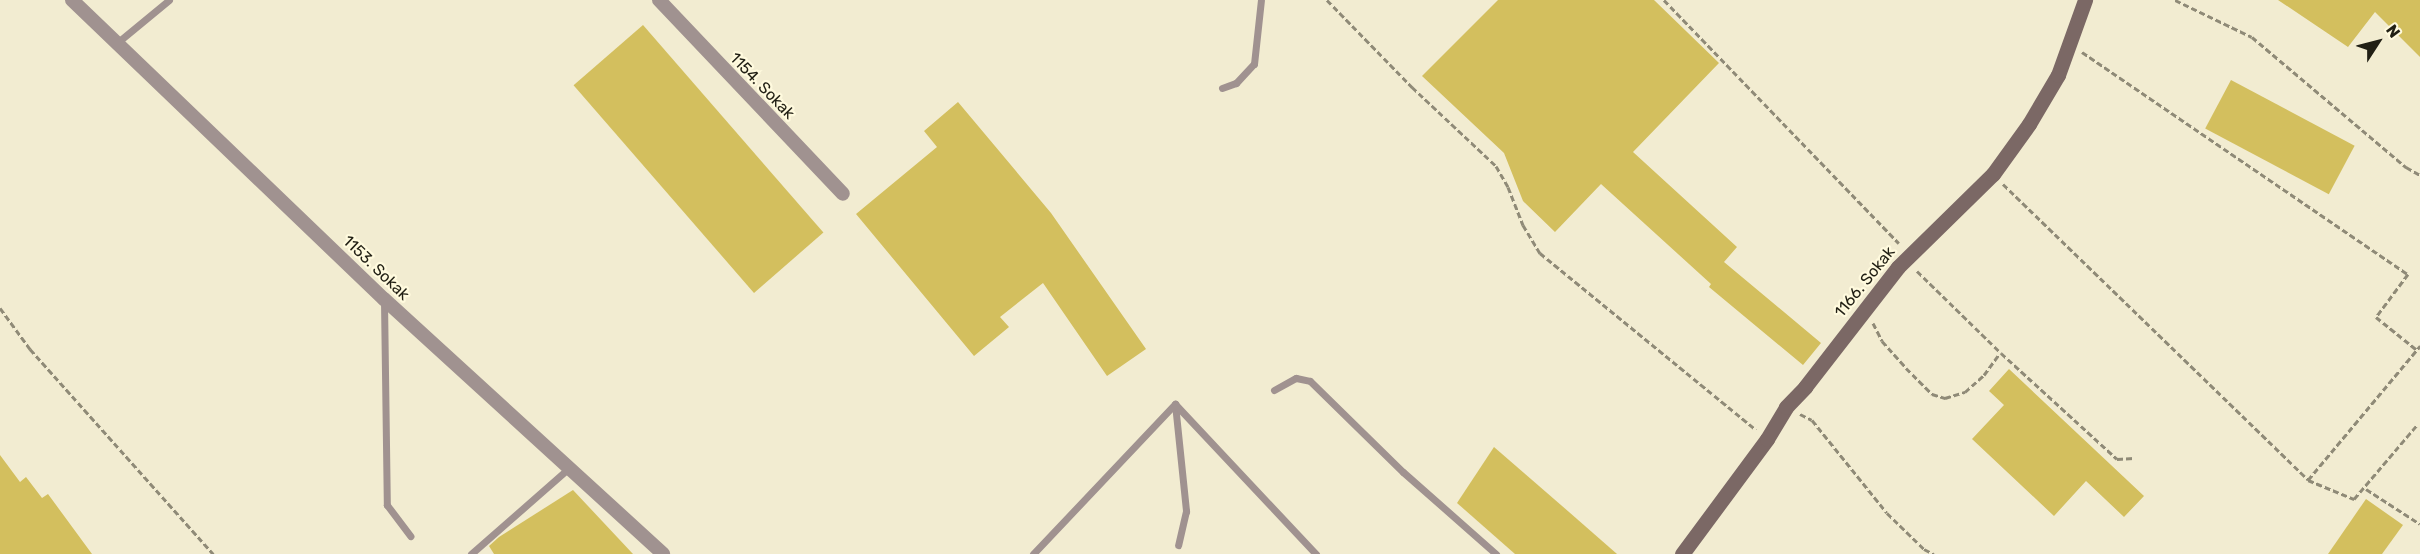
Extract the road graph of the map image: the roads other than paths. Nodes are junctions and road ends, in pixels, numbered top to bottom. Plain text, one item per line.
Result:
1 (72, 0) edge
2 (169, 0) edge
3 (659, 0) edge
4 (1261, 0) edge
5 (2085, 0) edge
6 (118, 42) junction
7 (1222, 88) dead end
8 (843, 194) dead end
9 (384, 299) junction
10 (1274, 390) dead end
11 (1175, 404) junction
12 (570, 467) junction
13 (410, 536) dead end
14 (1178, 545) dead end
15 (471, 554) edge
16 (663, 554) edge
17 (1033, 554) edge
18 (1316, 554) edge
19 (1496, 554) edge
20 (1682, 554) edge

1 - 6 street, 1153. Sokak
2 - 6 lane
3 - 8 street, 1154. Sokak
4 - 7 lane
5 - 20 street, 1166. Sokak
6 - 9 street, 1153. Sokak
9 - 12 street, 1153. Sokak
9 - 13 lane
10 - 19 lane
11 - 14 lane
11 - 17 lane
11 - 18 lane
12 - 15 lane
12 - 16 street, 1153. Sokak

